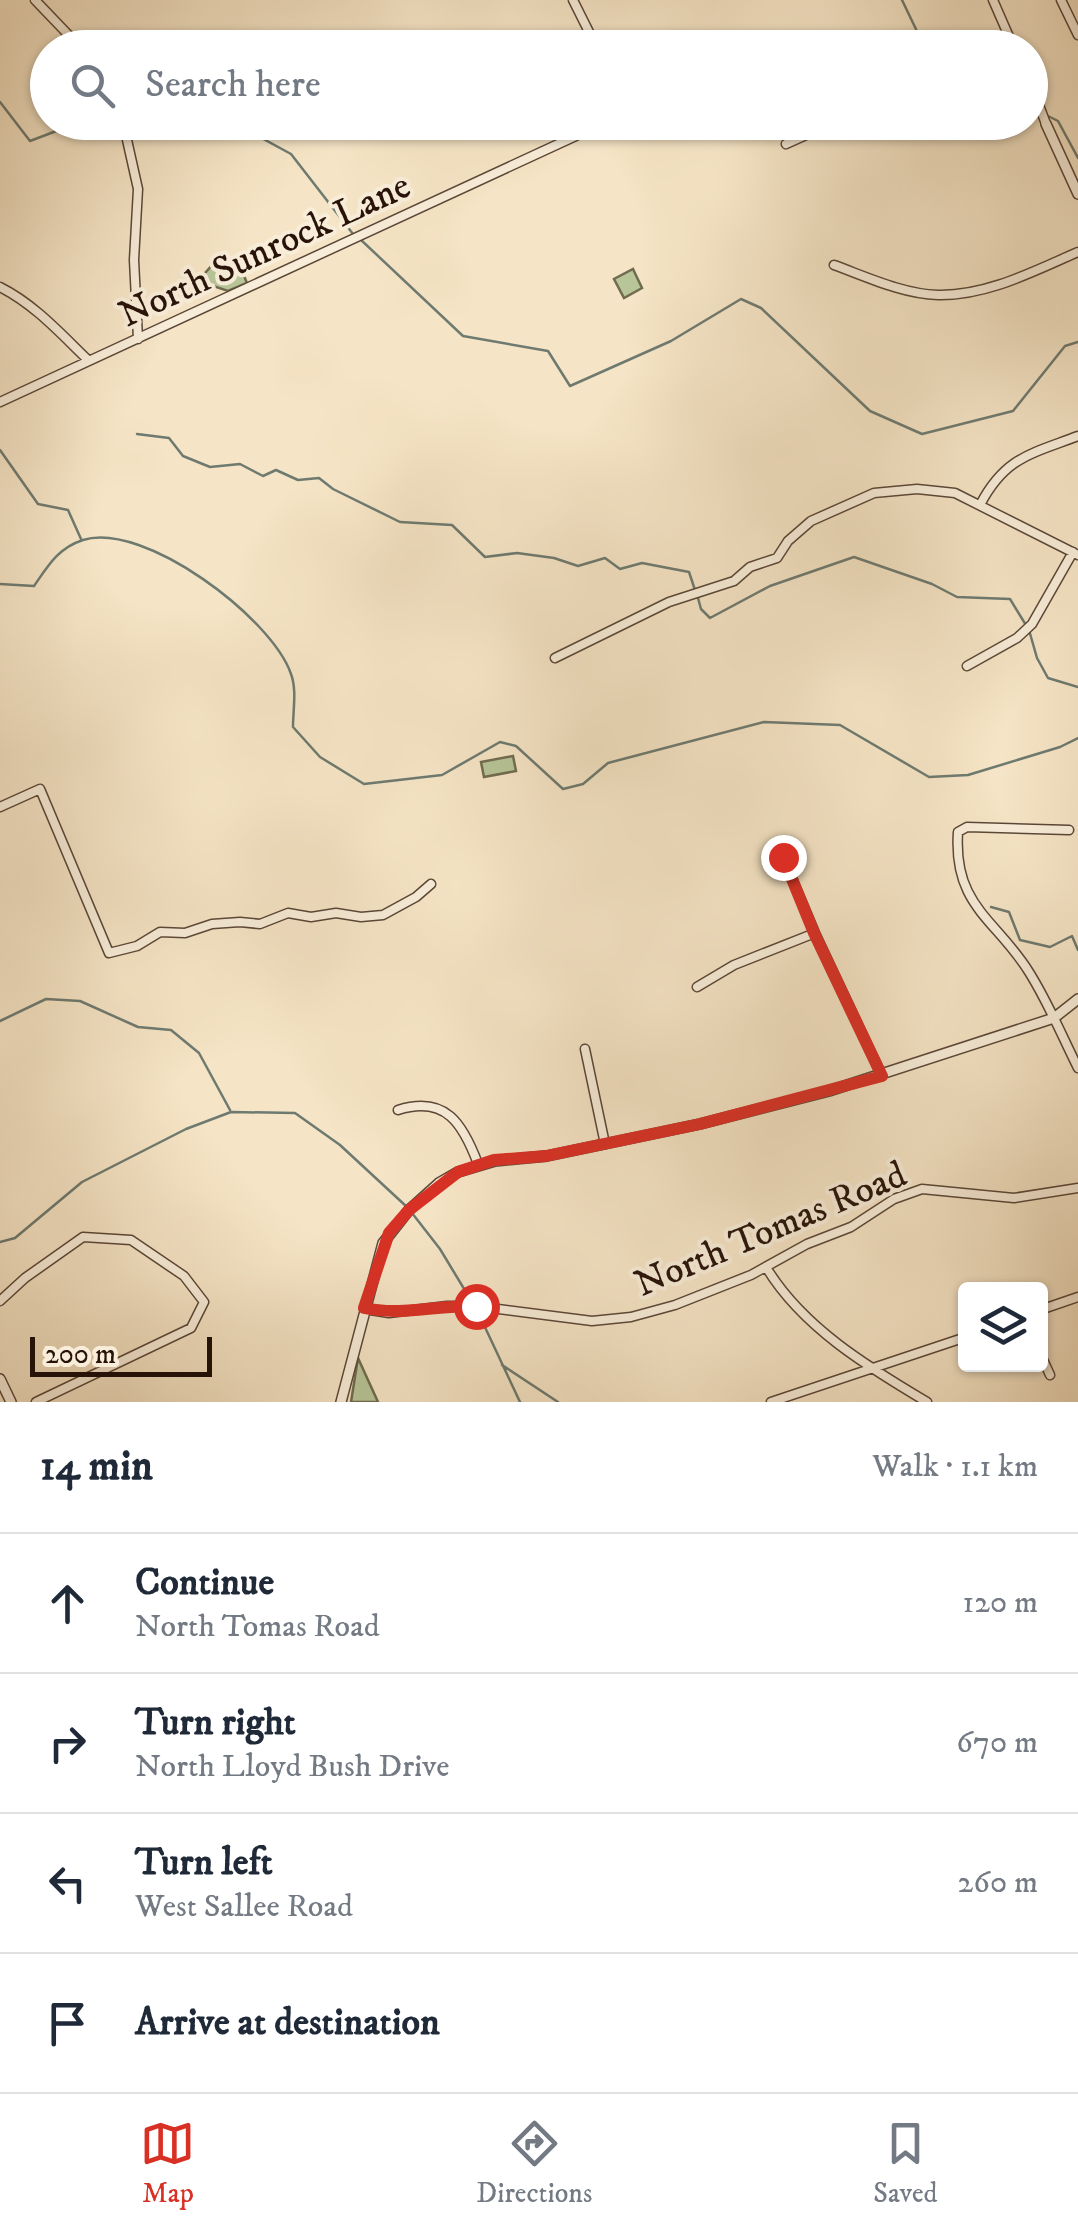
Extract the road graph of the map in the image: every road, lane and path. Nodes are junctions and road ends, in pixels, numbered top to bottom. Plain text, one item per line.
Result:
1 (34, 0) edge
2 (573, 0) edge
3 (993, 0) edge
4 (1061, 0) edge
5 (63, 30) edge
6 (587, 30) edge
7 (1006, 30) edge
8 (1078, 34) edge
9 (1048, 128) edge
10 (127, 140) edge
11 (567, 140) edge
12 (795, 140) edge
13 (786, 144) dead end
14 (1078, 194) edge
15 (1078, 250) edge
16 (834, 265) dead end
17 (0, 287) edge
18 (138, 339) junction
19 (87, 360) junction
20 (0, 402) edge
21 (1078, 436) edge
22 (980, 504) junction
23 (1075, 553) edge
24 (555, 658) dead end
25 (967, 666) dead end
26 (0, 808) edge
27 (1068, 830) dead end
28 (783, 857) dead end
29 (431, 884) dead end
30 (814, 933) junction
31 (697, 987) dead end
32 (1078, 999) edge
33 (1054, 1018) junction
34 (585, 1048) dead end
35 (1078, 1068) edge
36 (882, 1076) junction
37 (398, 1110) dead end
38 (606, 1144) junction
39 (478, 1164) junction
40 (1078, 1188) edge
41 (766, 1267) junction
42 (1078, 1297) edge
43 (0, 1300) edge
44 (1048, 1307) edge
45 (364, 1308) junction
46 (958, 1340) edge
47 (872, 1369) junction
48 (1048, 1370) edge
49 (1050, 1374) dead end
50 (0, 1379) edge
51 (10, 1402) edge
52 (36, 1402) edge
53 (340, 1402) edge
54 (772, 1402) edge
55 (926, 1402) edge

1 - 5 street
2 - 6 street
3 - 7 street
4 - 8 street
9 - 14 street
10 - 18 street
11 - 18 street, North Sunrock Lane
12 - 13 street
15 - 16 street
17 - 19 street
18 - 19 street, North Sunrock Lane
19 - 20 street, North Sunrock Lane
21 - 22 street
22 - 23 street
22 - 24 street
23 - 25 street
26 - 29 street
27 - 33 street
28 - 30 street
30 - 31 street
30 - 36 street
32 - 33 street
33 - 35 street
33 - 36 street
34 - 38 street
36 - 38 street
37 - 39 street
38 - 39 street
39 - 45 street
40 - 41 street, North Tomas Road
41 - 45 street, North Tomas Road
41 - 47 street
42 - 44 street
43 - 52 street
45 - 53 street
46 - 47 street
47 - 54 street
47 - 55 street
48 - 49 street
50 - 51 street

